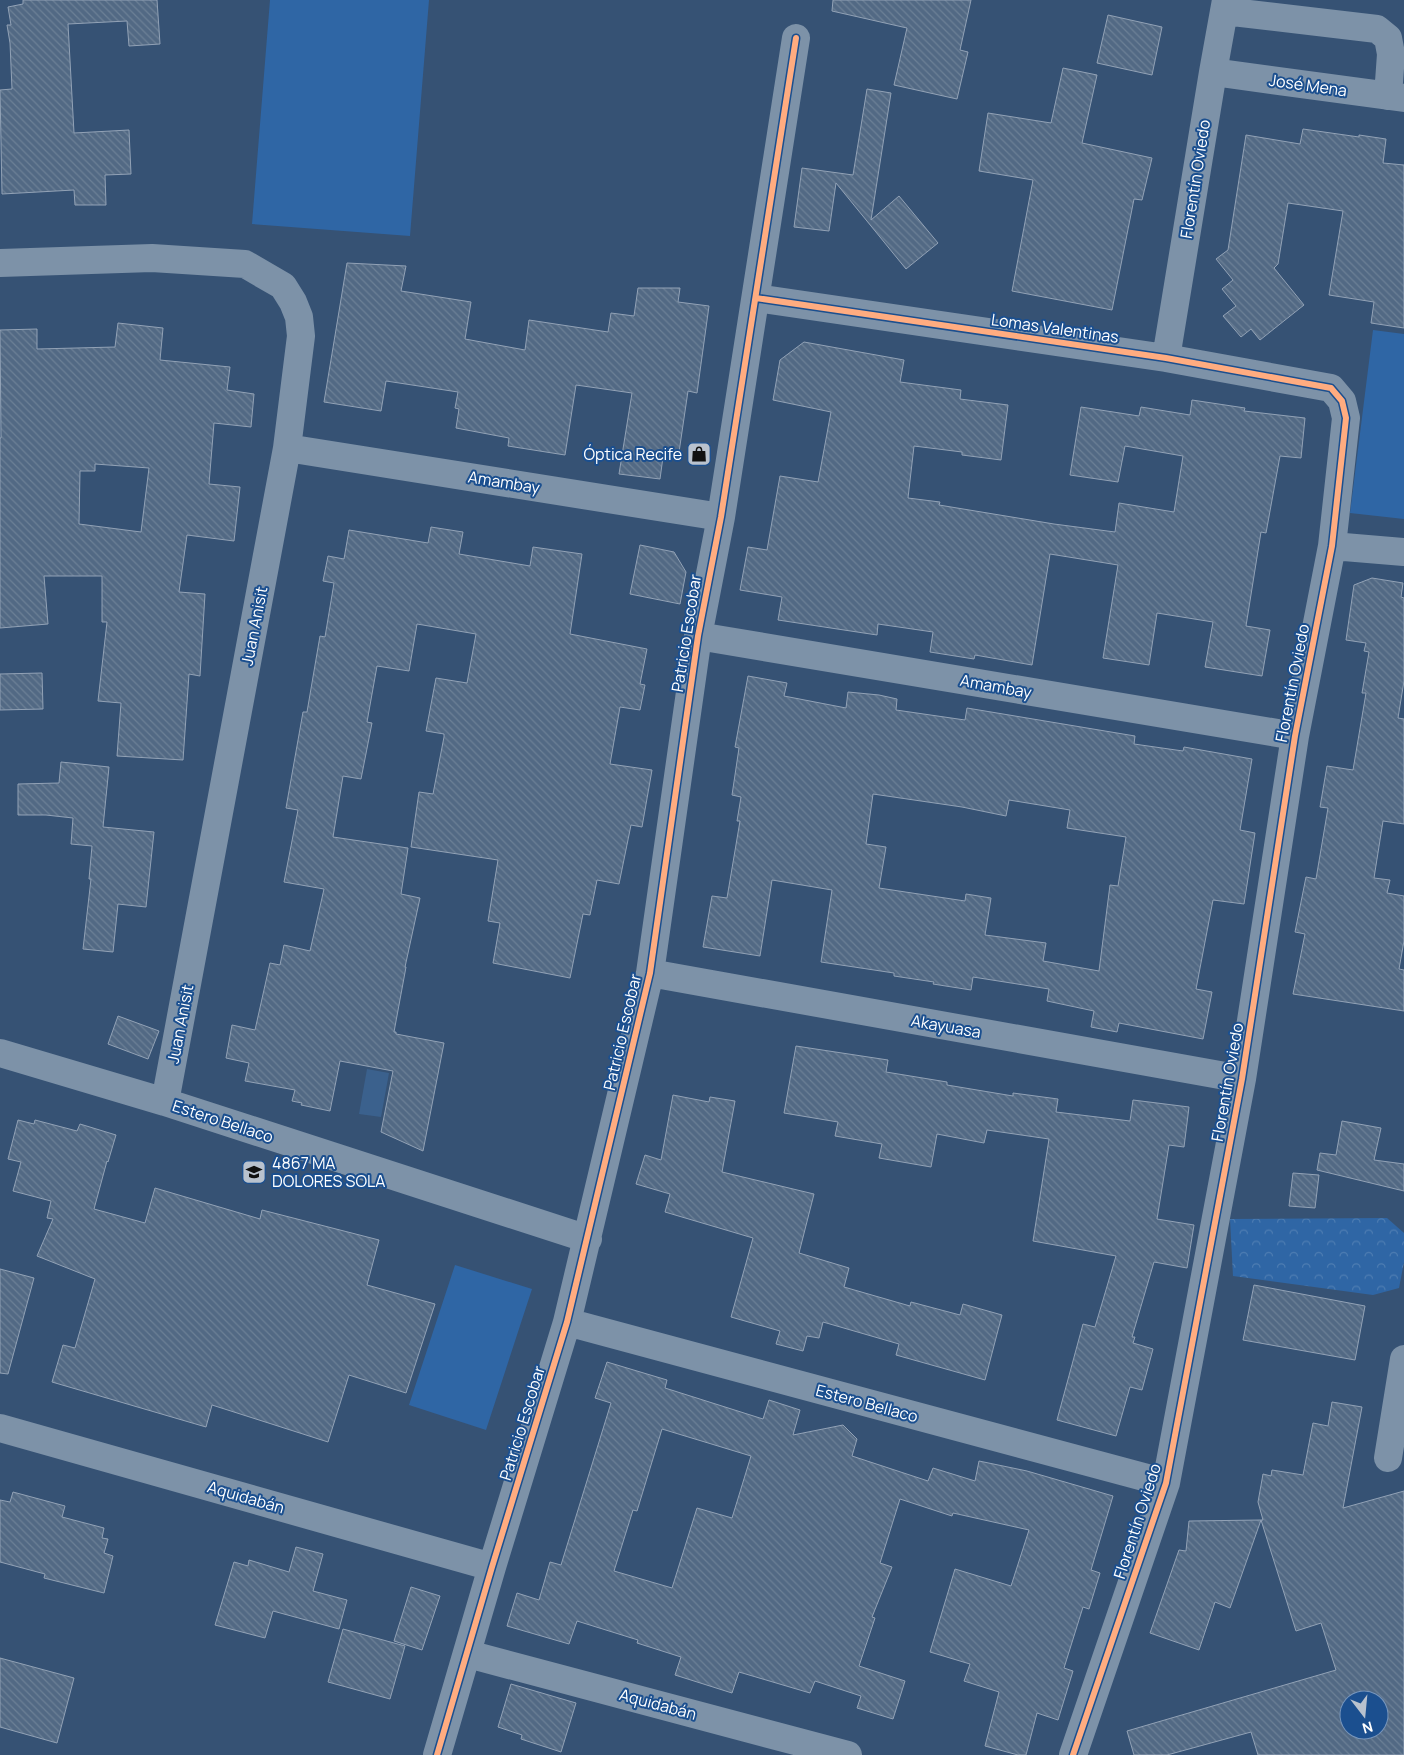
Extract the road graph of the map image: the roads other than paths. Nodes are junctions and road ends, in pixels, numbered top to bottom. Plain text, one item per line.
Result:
1 (1225, 6) edge
2 (796, 38) dead end
3 (1213, 72) junction
4 (1396, 97) edge
5 (0, 264) edge
6 (756, 298) junction
7 (1166, 358) junction
8 (1342, 401) joint
9 (287, 448) junction
10 (720, 517) junction
11 (1332, 546) junction
12 (1404, 552) edge
13 (698, 636) junction
14 (1295, 736) junction
15 (650, 973) junction
16 (0, 1053) edge
17 (1242, 1079) junction
18 (165, 1102) junction
19 (588, 1239) junction
20 (567, 1322) junction
21 (1404, 1359) edge
22 (0, 1428) edge
23 (1388, 1458) dead end
24 (1166, 1483) junction
25 (492, 1567) junction
26 (468, 1654) junction
27 (437, 1755) edge
28 (848, 1755) edge
29 (1073, 1755) edge

1 - 3 street, Florentín Oviedo
1 - 4 street
2 - 6 street, Patricio Escobar
3 - 4 street, José Mena
3 - 7 street, Florentín Oviedo
5 - 9 street, Juan Anisit
6 - 7 street, Lomas Valentinas
6 - 10 street, Patricio Escobar
7 - 8 street, Lomas Valentinas
8 - 11 street, Florentín Oviedo
9 - 10 street, Amambay
9 - 18 street, Juan Anisit
10 - 13 street, Patricio Escobar
11 - 12 street
11 - 14 street, Florentín Oviedo
13 - 14 street, Amambay
13 - 15 street, Patricio Escobar
14 - 17 street, Florentín Oviedo
15 - 17 street, Akayuasa
15 - 19 street, Patricio Escobar
16 - 18 street, Estero Bellaco
17 - 24 street, Florentín Oviedo
18 - 19 street, Estero Bellaco
19 - 20 street, Patricio Escobar
20 - 24 street, Estero Bellaco
20 - 25 street, Patricio Escobar
21 - 23 street
22 - 25 street, Aquidabán
24 - 29 street, Florentín Oviedo
25 - 26 street, Patricio Escobar
26 - 27 street, Patricio Escobar
26 - 28 street, Aquidabán

